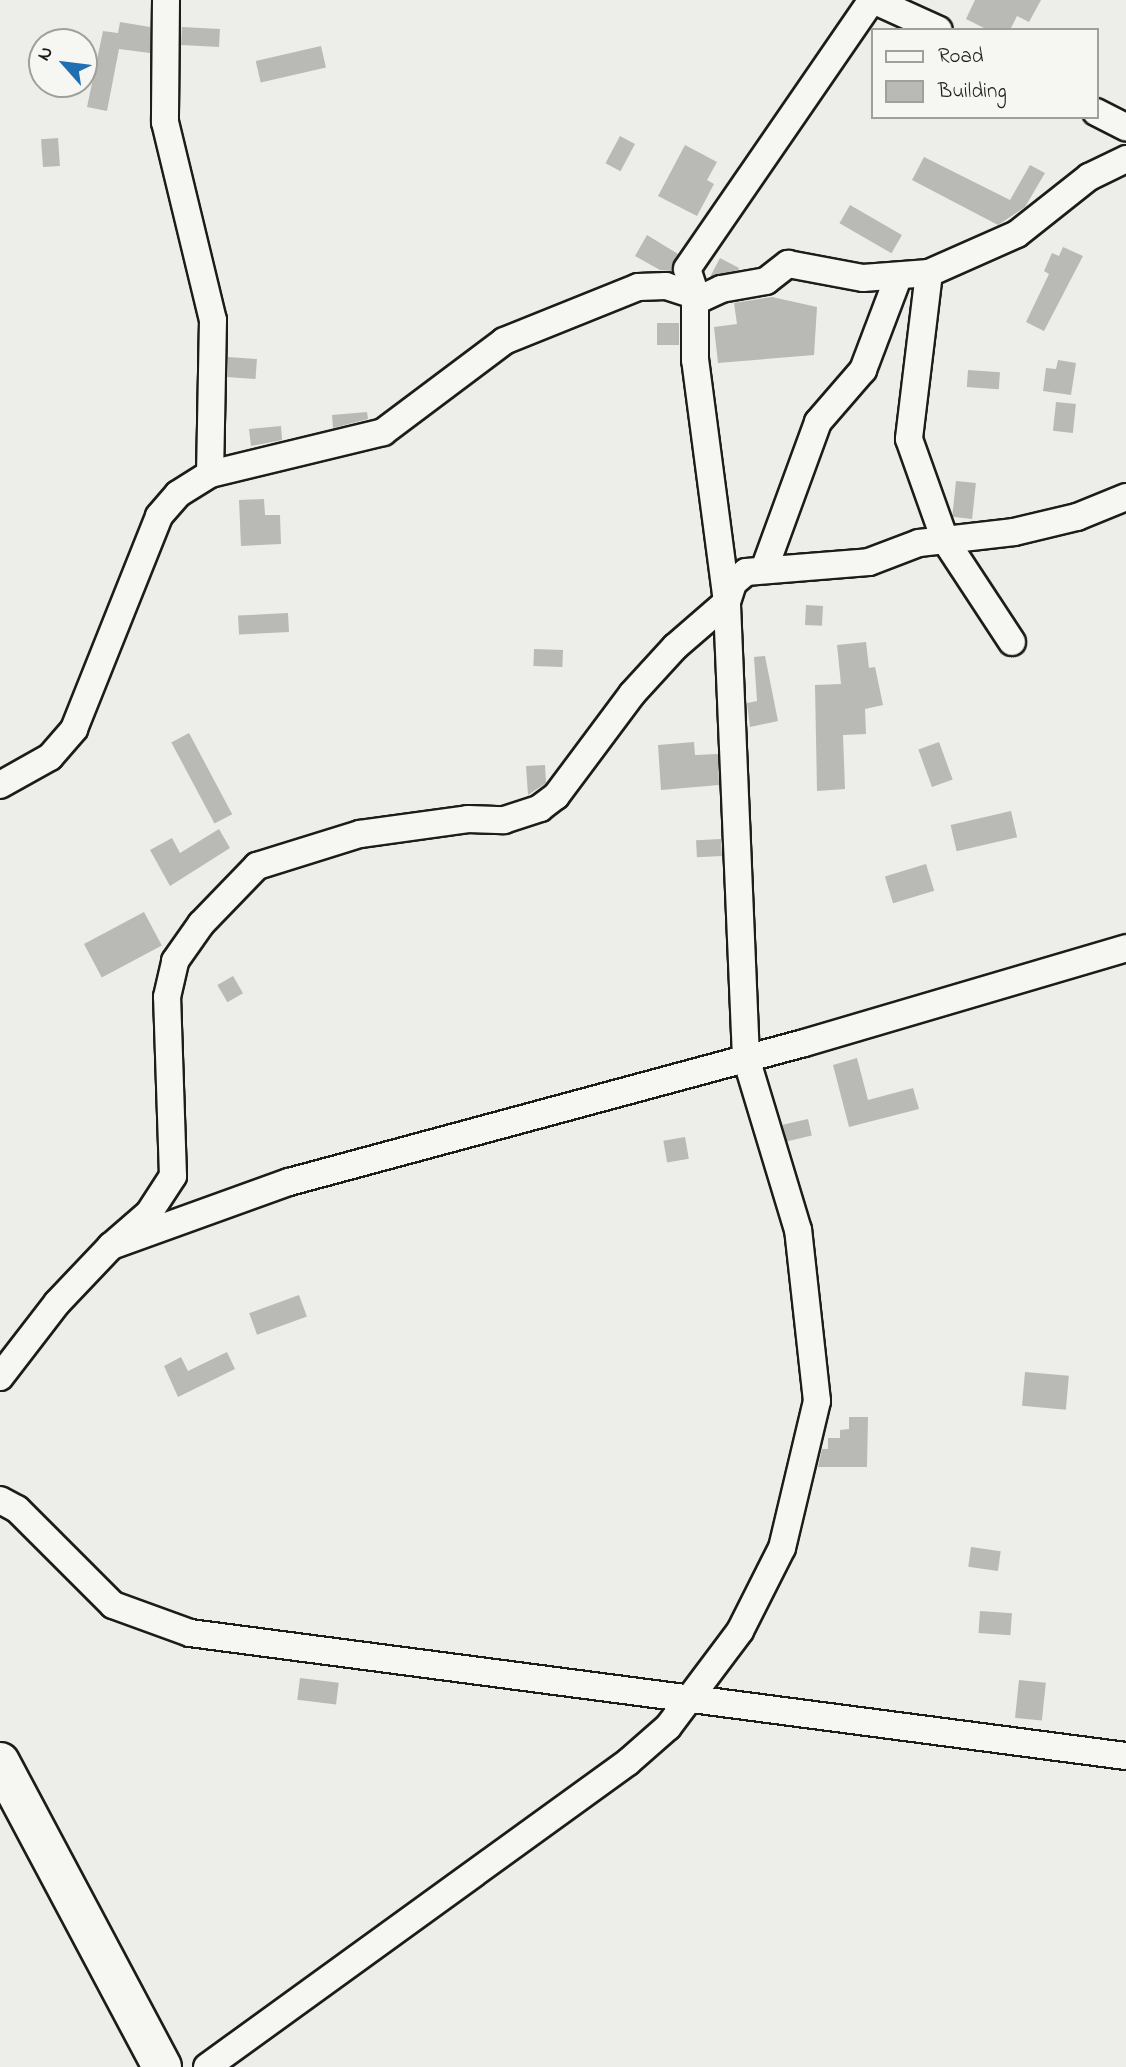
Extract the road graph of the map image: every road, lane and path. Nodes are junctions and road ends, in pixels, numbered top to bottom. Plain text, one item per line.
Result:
1 (166, 0) edge
2 (872, 0) edge
3 (935, 28) edge
4 (1098, 113) edge
5 (1126, 127) edge
6 (1126, 159) edge
7 (929, 274) junction
8 (898, 278) junction
9 (695, 293) junction
10 (210, 474) junction
11 (1126, 498) edge
12 (945, 540) junction
13 (765, 567) junction
14 (727, 601) junction
15 (1012, 642) dead end
16 (0, 785) edge
17 (1126, 948) edge
18 (746, 1058) junction
19 (111, 1247) junction
20 (0, 1377) edge
21 (0, 1500) edge
22 (691, 1697) junction
23 (1126, 1756) edge
24 (0, 1762) edge
25 (162, 2067) edge
26 (207, 2067) edge

1 - 10 street
2 - 3 street
2 - 9 street
4 - 5 street
6 - 7 street
7 - 8 street
7 - 12 street
8 - 9 street
8 - 13 street
9 - 10 street
9 - 14 street
10 - 16 street
11 - 12 street
12 - 13 street
12 - 15 street
13 - 14 street
14 - 18 street
14 - 19 street
17 - 18 street
18 - 19 street
18 - 22 street
19 - 20 street
21 - 22 street
22 - 23 street
22 - 26 street
24 - 25 main road

